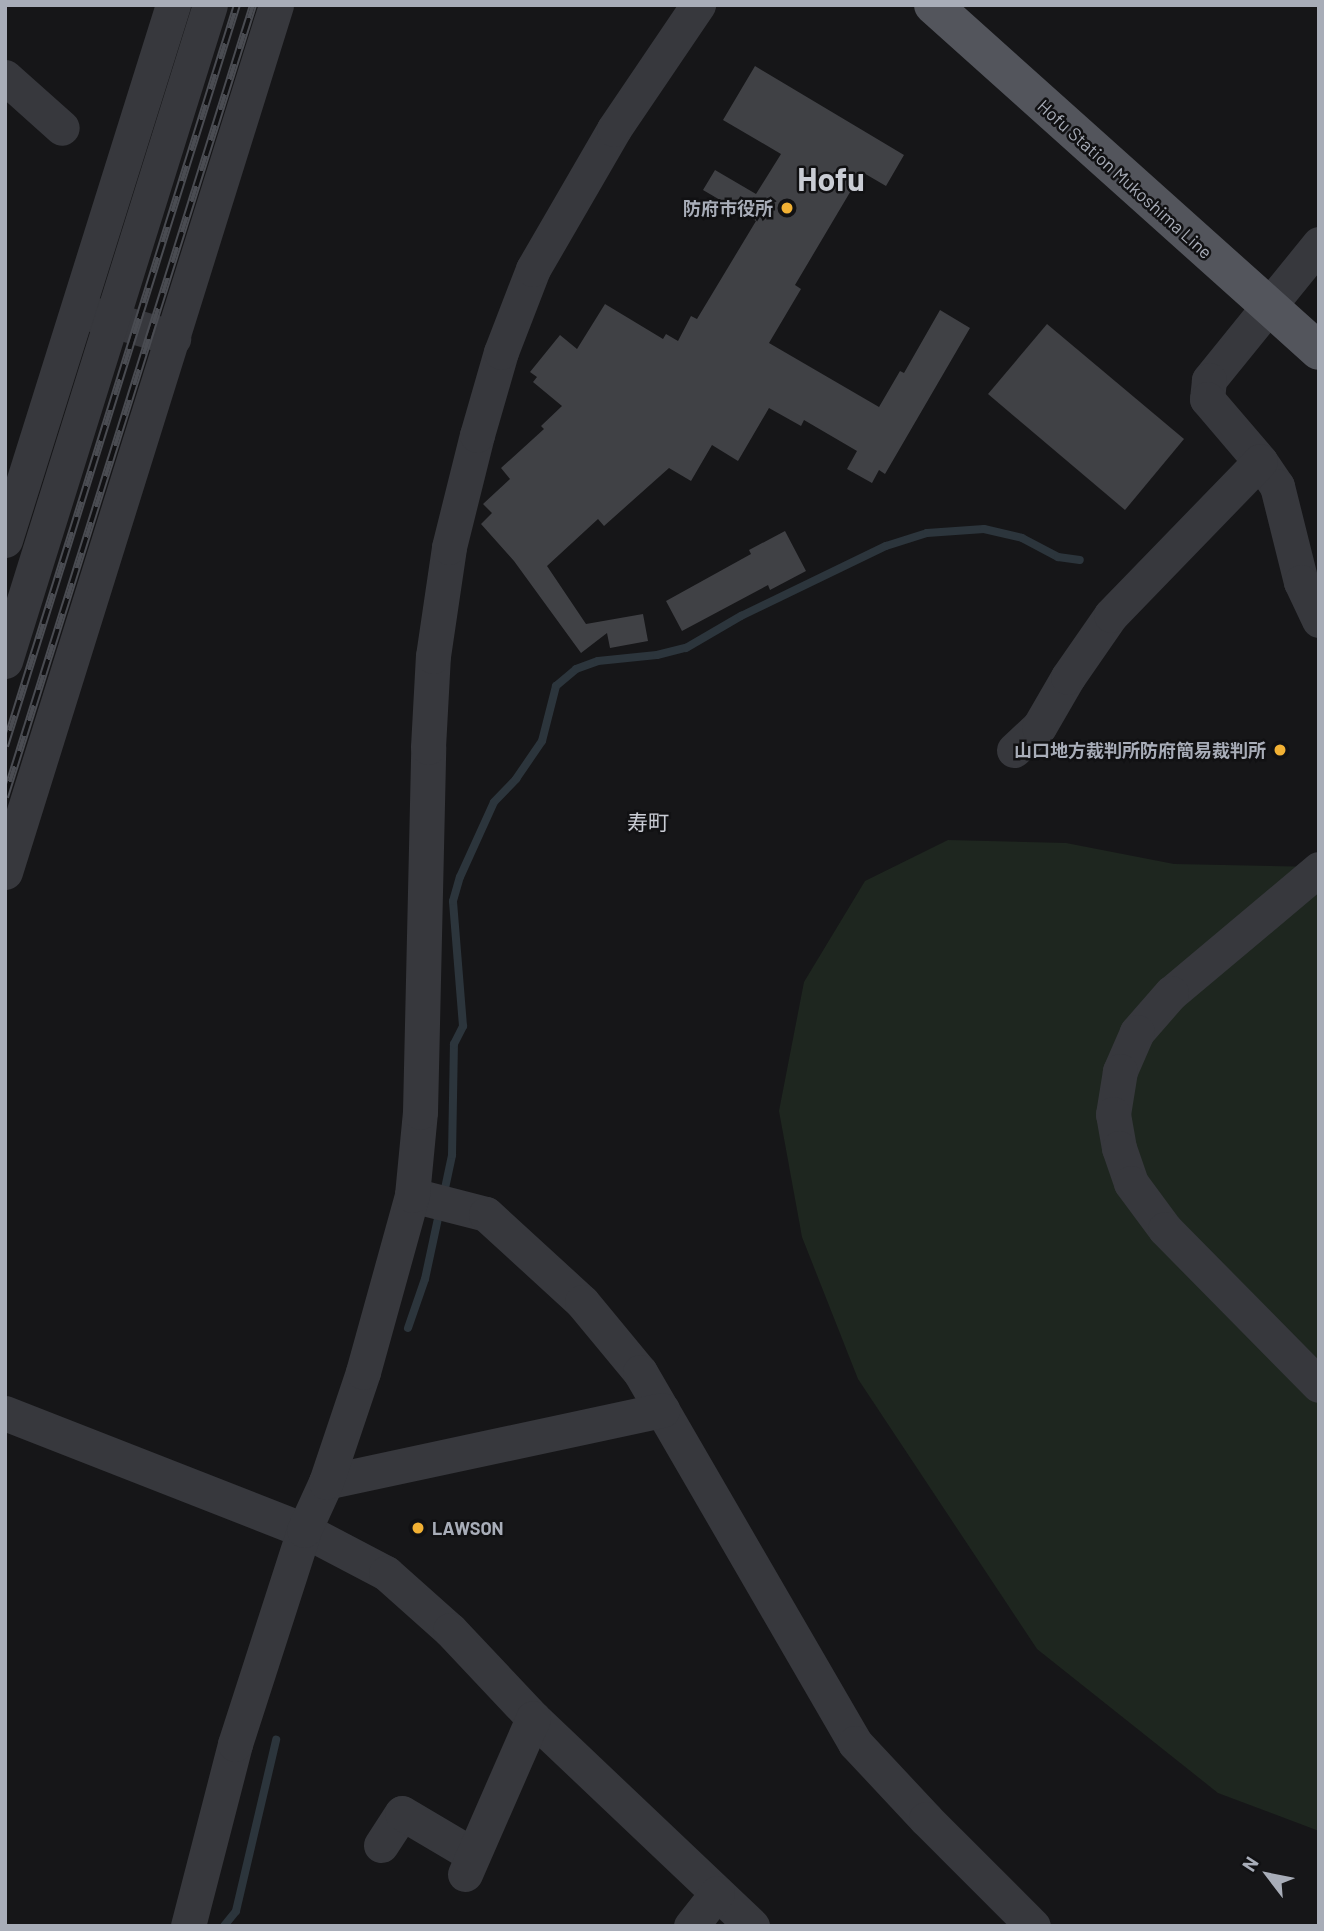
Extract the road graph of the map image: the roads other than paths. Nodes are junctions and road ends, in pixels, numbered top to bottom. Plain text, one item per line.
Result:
1 (173, 5) edge
2 (210, 5) edge
3 (276, 5) edge
4 (698, 5) edge
5 (933, 5) edge
6 (5, 78) edge
7 (62, 128) dead end
8 (1319, 244) edge
9 (1268, 308) junction
10 (77, 310) junction
11 (110, 320) junction
12 (173, 338) junction
13 (1319, 351) edge
14 (1260, 461) junction
15 (12, 492) edge
16 (5, 540) edge
17 (1319, 620) edge
18 (5, 662) edge
19 (1014, 750) dead end
20 (1319, 870) edge
21 (5, 872) edge
22 (412, 1195) junction
23 (1319, 1385) edge
24 (662, 1410) junction
25 (5, 1413) edge
26 (326, 1482) junction
27 (304, 1530) junction
28 (533, 1718) junction
29 (381, 1846) dead end
30 (717, 1893) junction
31 (188, 1926) edge
32 (691, 1926) edge
33 (752, 1926) edge
34 (1033, 1926) edge

1 - 10 street
2 - 11 street
3 - 12 street
4 - 22 street
5 - 9 main road, Hofu Station Mukoshima Line
6 - 7 street
8 - 9 street
9 - 13 main road, Hofu Station Mukoshima Line
9 - 14 street
10 - 11 street
10 - 15 street
11 - 12 street
11 - 18 street
12 - 21 street
14 - 17 street
14 - 19 street
15 - 16 street
20 - 23 street
22 - 24 street
22 - 26 street
24 - 26 street
24 - 34 street
25 - 27 street
26 - 27 street
27 - 28 street
27 - 31 street
28 - 29 street
28 - 30 street
30 - 32 street
30 - 33 street

